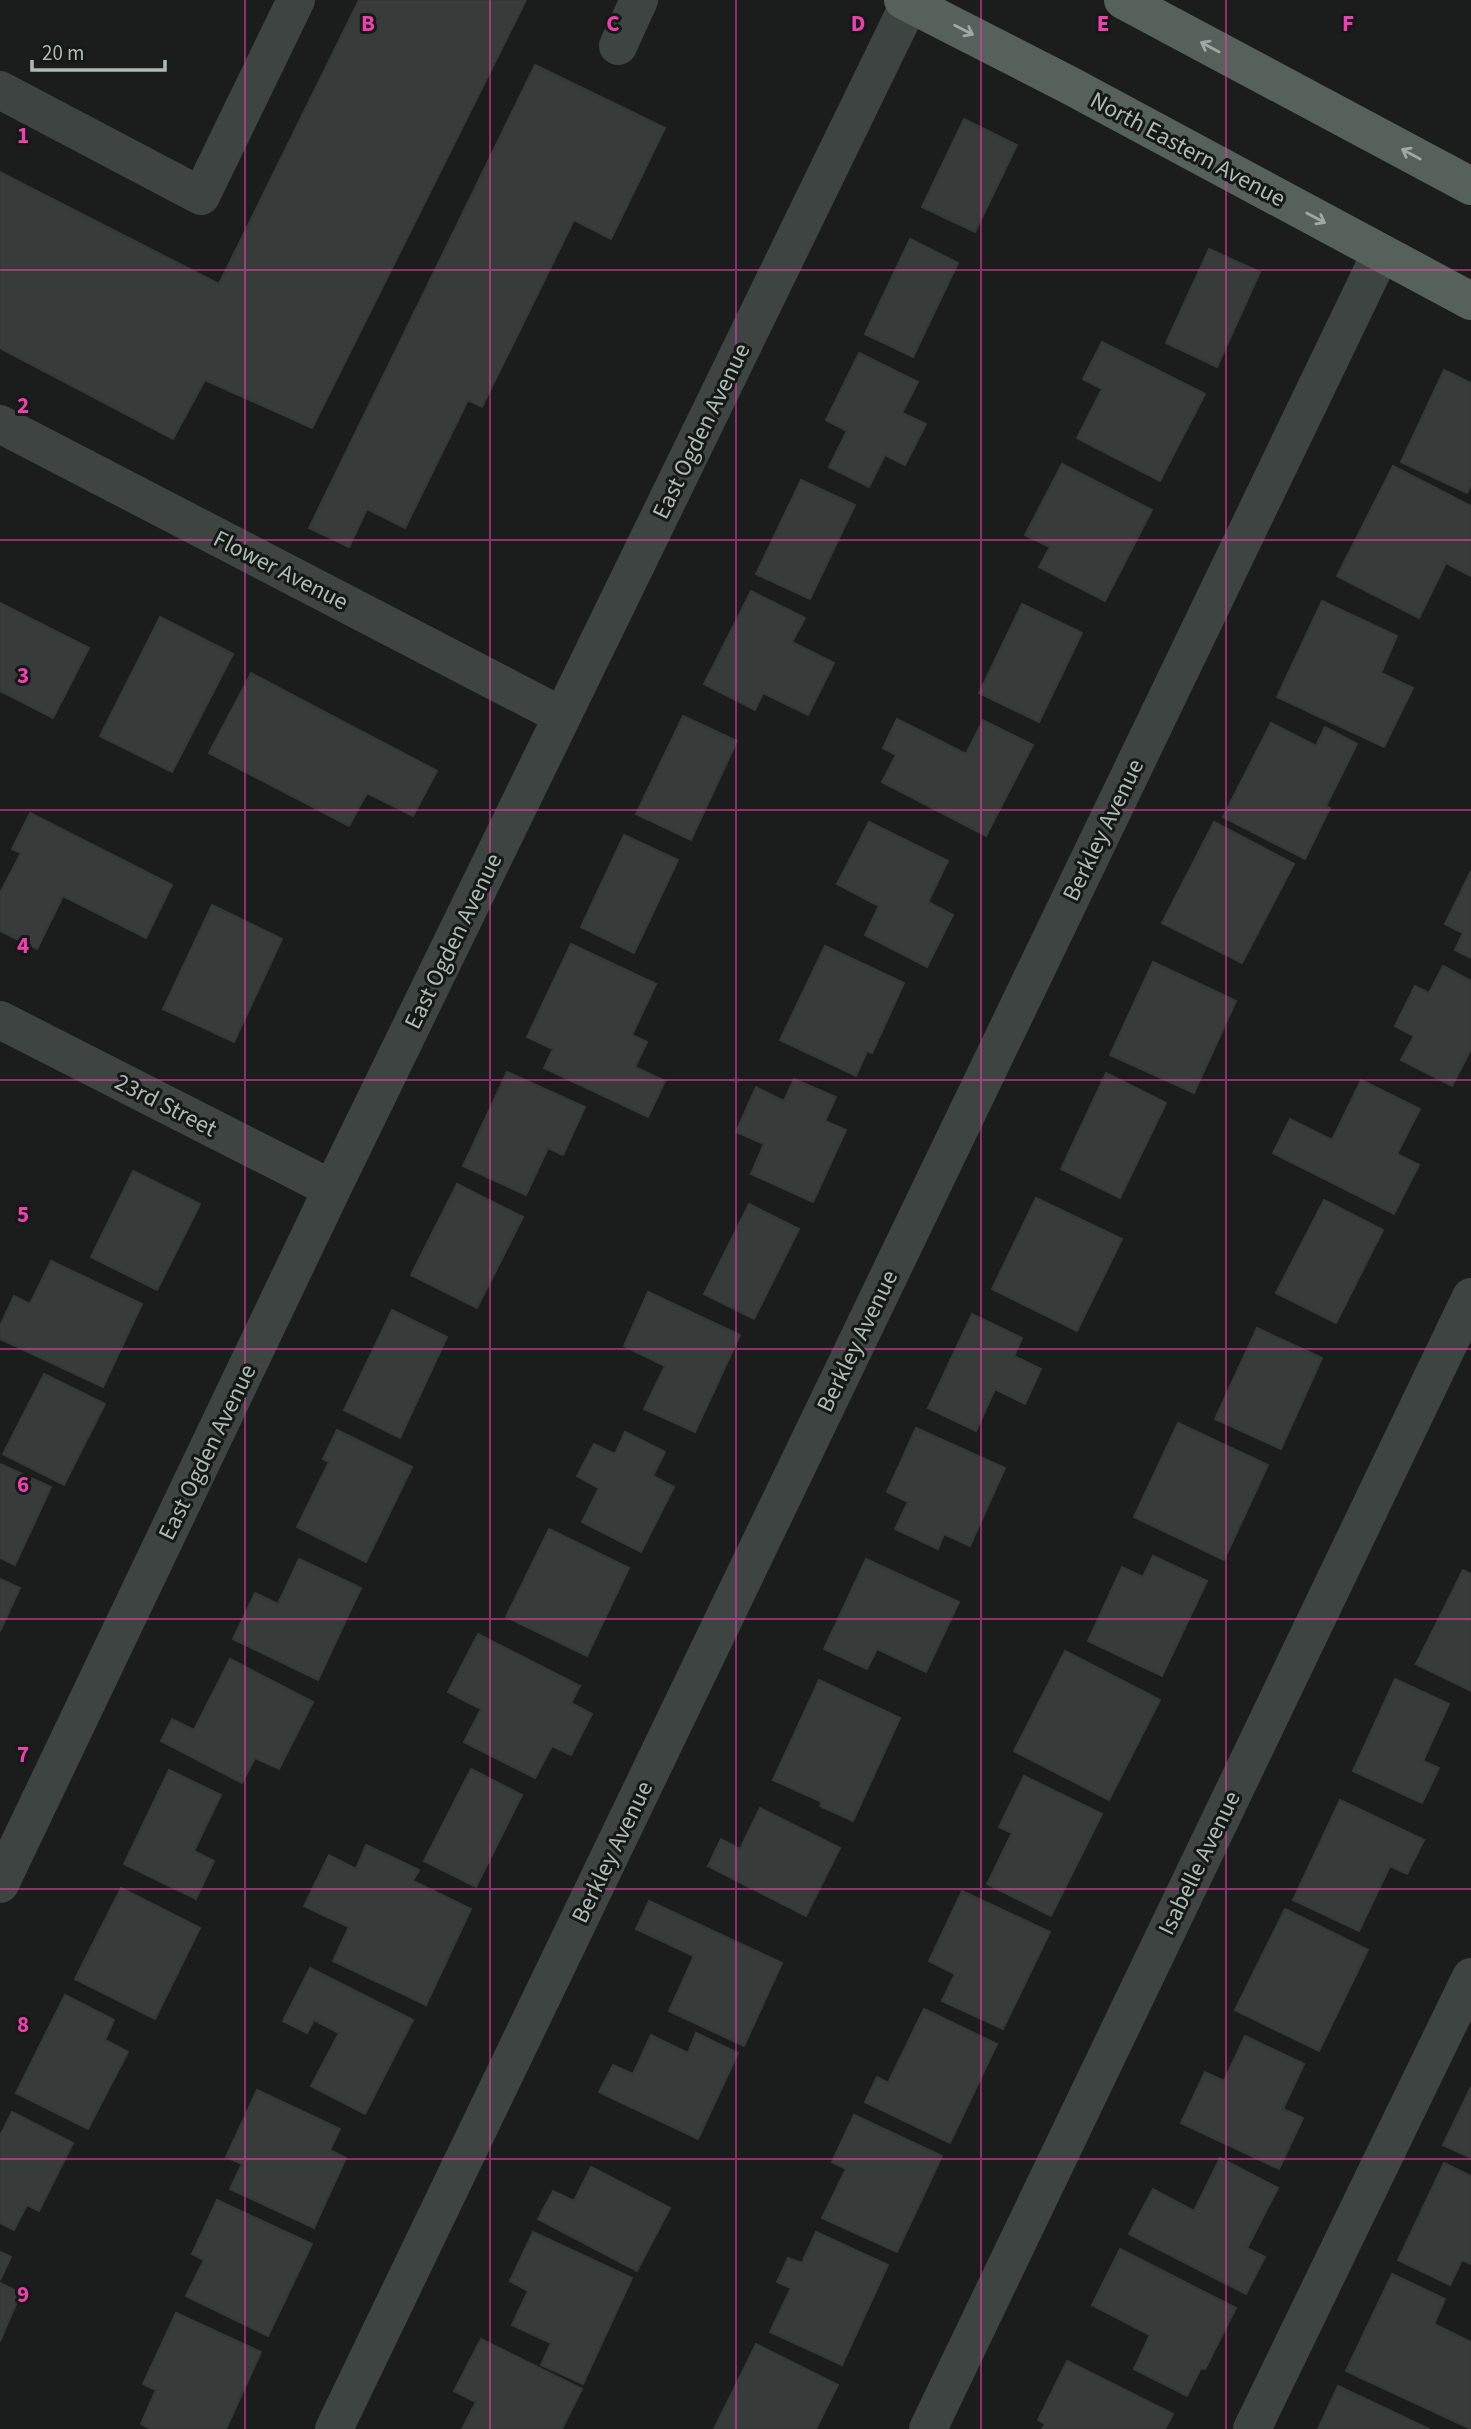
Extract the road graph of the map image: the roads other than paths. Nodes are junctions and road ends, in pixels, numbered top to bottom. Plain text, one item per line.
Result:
1 (296, 0) edge
2 (639, 0) edge
3 (1123, 0) edge
4 (908, 1) edge
5 (618, 46) dead end
6 (0, 90) edge
7 (1471, 186) edge
8 (1381, 253) junction
9 (1471, 301) edge
10 (0, 424) edge
11 (562, 716) junction
12 (2, 1025) edge
13 (332, 1189) junction
14 (1471, 1297) edge
15 (0, 1884) edge
16 (1471, 1977) edge
17 (334, 2429) edge
18 (928, 2429) edge
19 (1252, 2429) edge

1 - 6 street
2 - 5 street
7 -> 3 main road
4 -> 8 main road, North Eastern Avenue
4 - 11 street, East Ogden Avenue
8 - 9 main road, North Eastern Avenue
8 - 17 street, Berkley Avenue
10 - 11 street, Flower Avenue
11 - 13 street, East Ogden Avenue
12 - 13 street, 23rd Street
13 - 15 street, East Ogden Avenue
14 - 18 street, Isabelle Avenue
16 - 19 street

